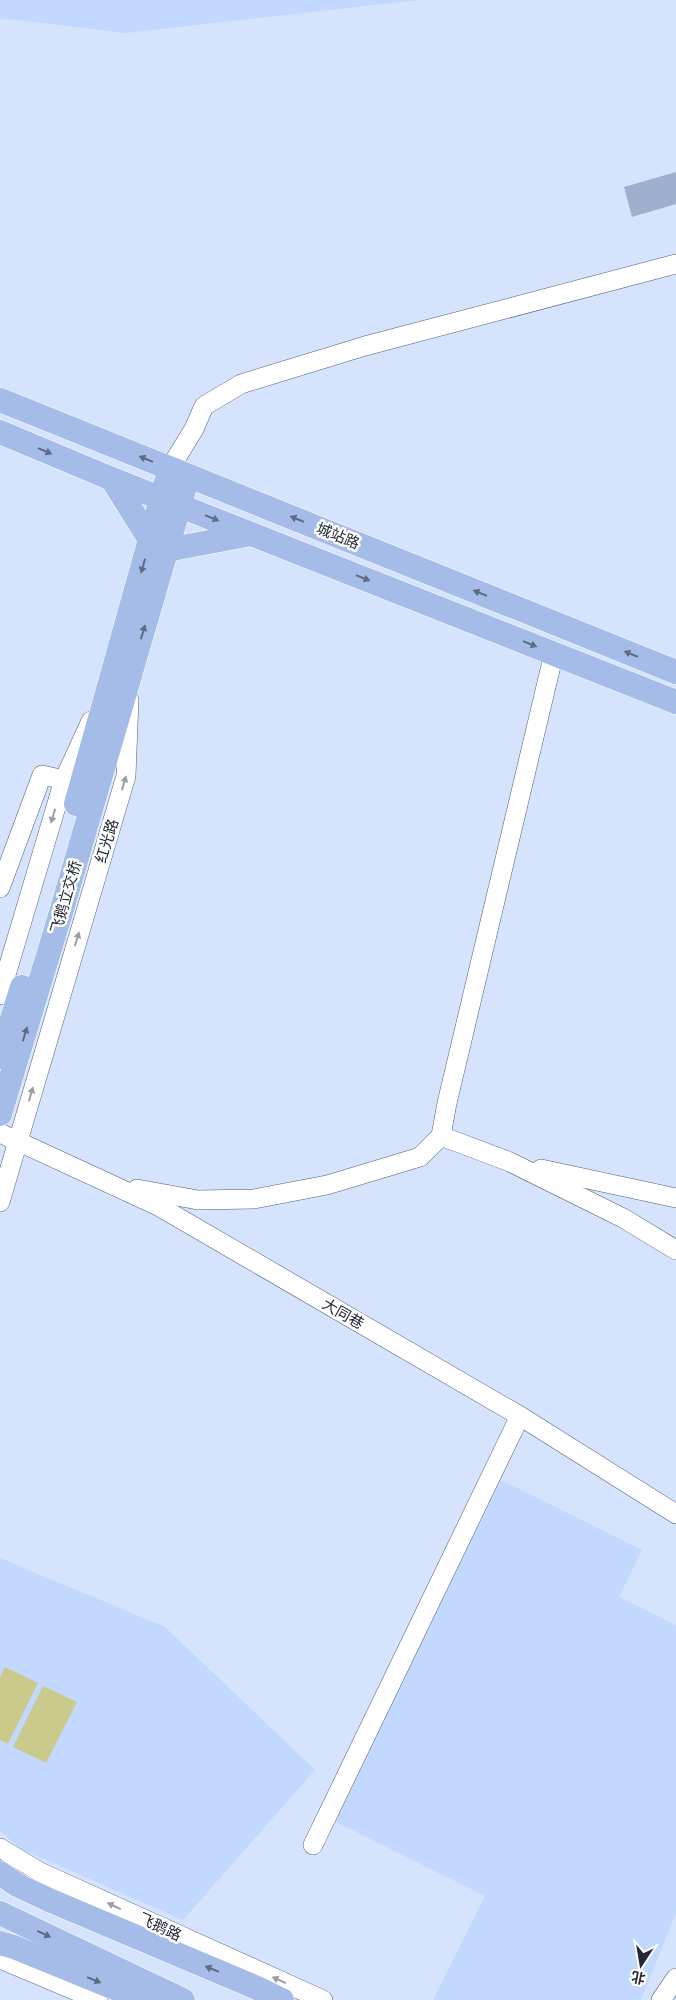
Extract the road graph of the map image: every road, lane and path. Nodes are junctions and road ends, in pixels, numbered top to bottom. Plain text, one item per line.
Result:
1 (676, 264) edge
2 (0, 400) edge
3 (0, 432) edge
4 (179, 472) junction
5 (112, 479) junction
6 (171, 502) junction
7 (251, 534) junction
8 (158, 545) junction
9 (554, 653) junction
10 (676, 672) edge
11 (121, 677) junction
12 (676, 702) edge
13 (64, 780) junction
14 (0, 888) edge
15 (55, 907) junction
16 (0, 995) edge
17 (0, 1057) edge
18 (0, 1114) edge
19 (0, 1133) edge
20 (441, 1136) junction
21 (18, 1141) junction
22 (510, 1162) junction
23 (111, 1185) junction
24 (676, 1198) edge
25 (0, 1202) edge
26 (676, 1250) edge
27 (520, 1416) junction
28 (676, 1514) edge
29 (313, 1845) dead end
30 (0, 1848) edge
31 (0, 1873) edge
32 (0, 1894) edge
33 (0, 1914) edge
34 (0, 1943) edge
35 (0, 1959) edge
36 (676, 1978) edge
37 (250, 1994) edge
38 (98, 2000) edge
39 (144, 2000) edge
40 (183, 2000) edge
41 (282, 2000) edge
42 (323, 2000) edge
43 (661, 2000) edge

1 - 4 street
4 -> 2 main road, 城站路
3 -> 5 main road, 城站路
4 - 6 main road, 红光路
10 -> 4 main road, 城站路
5 - 6 main road, 城站路
5 - 8 main road
6 -> 7 main road, 城站路
6 - 8 main road, 红光路
7 - 8 main road
7 -> 9 main road, 城站路
8 - 11 main road, 红光路
9 - 12 main road, 城站路
9 - 20 street
11 - 13 street, 红光路
11 - 15 main road, 飞鹅立交桥
21 -> 11 street, 红光路
13 - 14 street
13 -> 16 street, 红光路
15 - 17 main road, 飞鹅立交桥
18 -> 15 main road, 飞鹅立交桥
19 - 21 street, 大同巷
20 - 22 street
20 - 23 street
21 - 23 street, 大同巷
21 - 25 street, 红光路
22 - 24 street
22 - 26 street
23 - 27 street, 大同巷
27 - 28 street, 大同巷
27 - 29 street
42 -> 30 street, 飞鹅路
37 -> 31 main road
32 - 37 main road
33 -> 40 main road
34 -> 39 main road
35 - 38 street
36 - 43 street
37 - 41 main road

